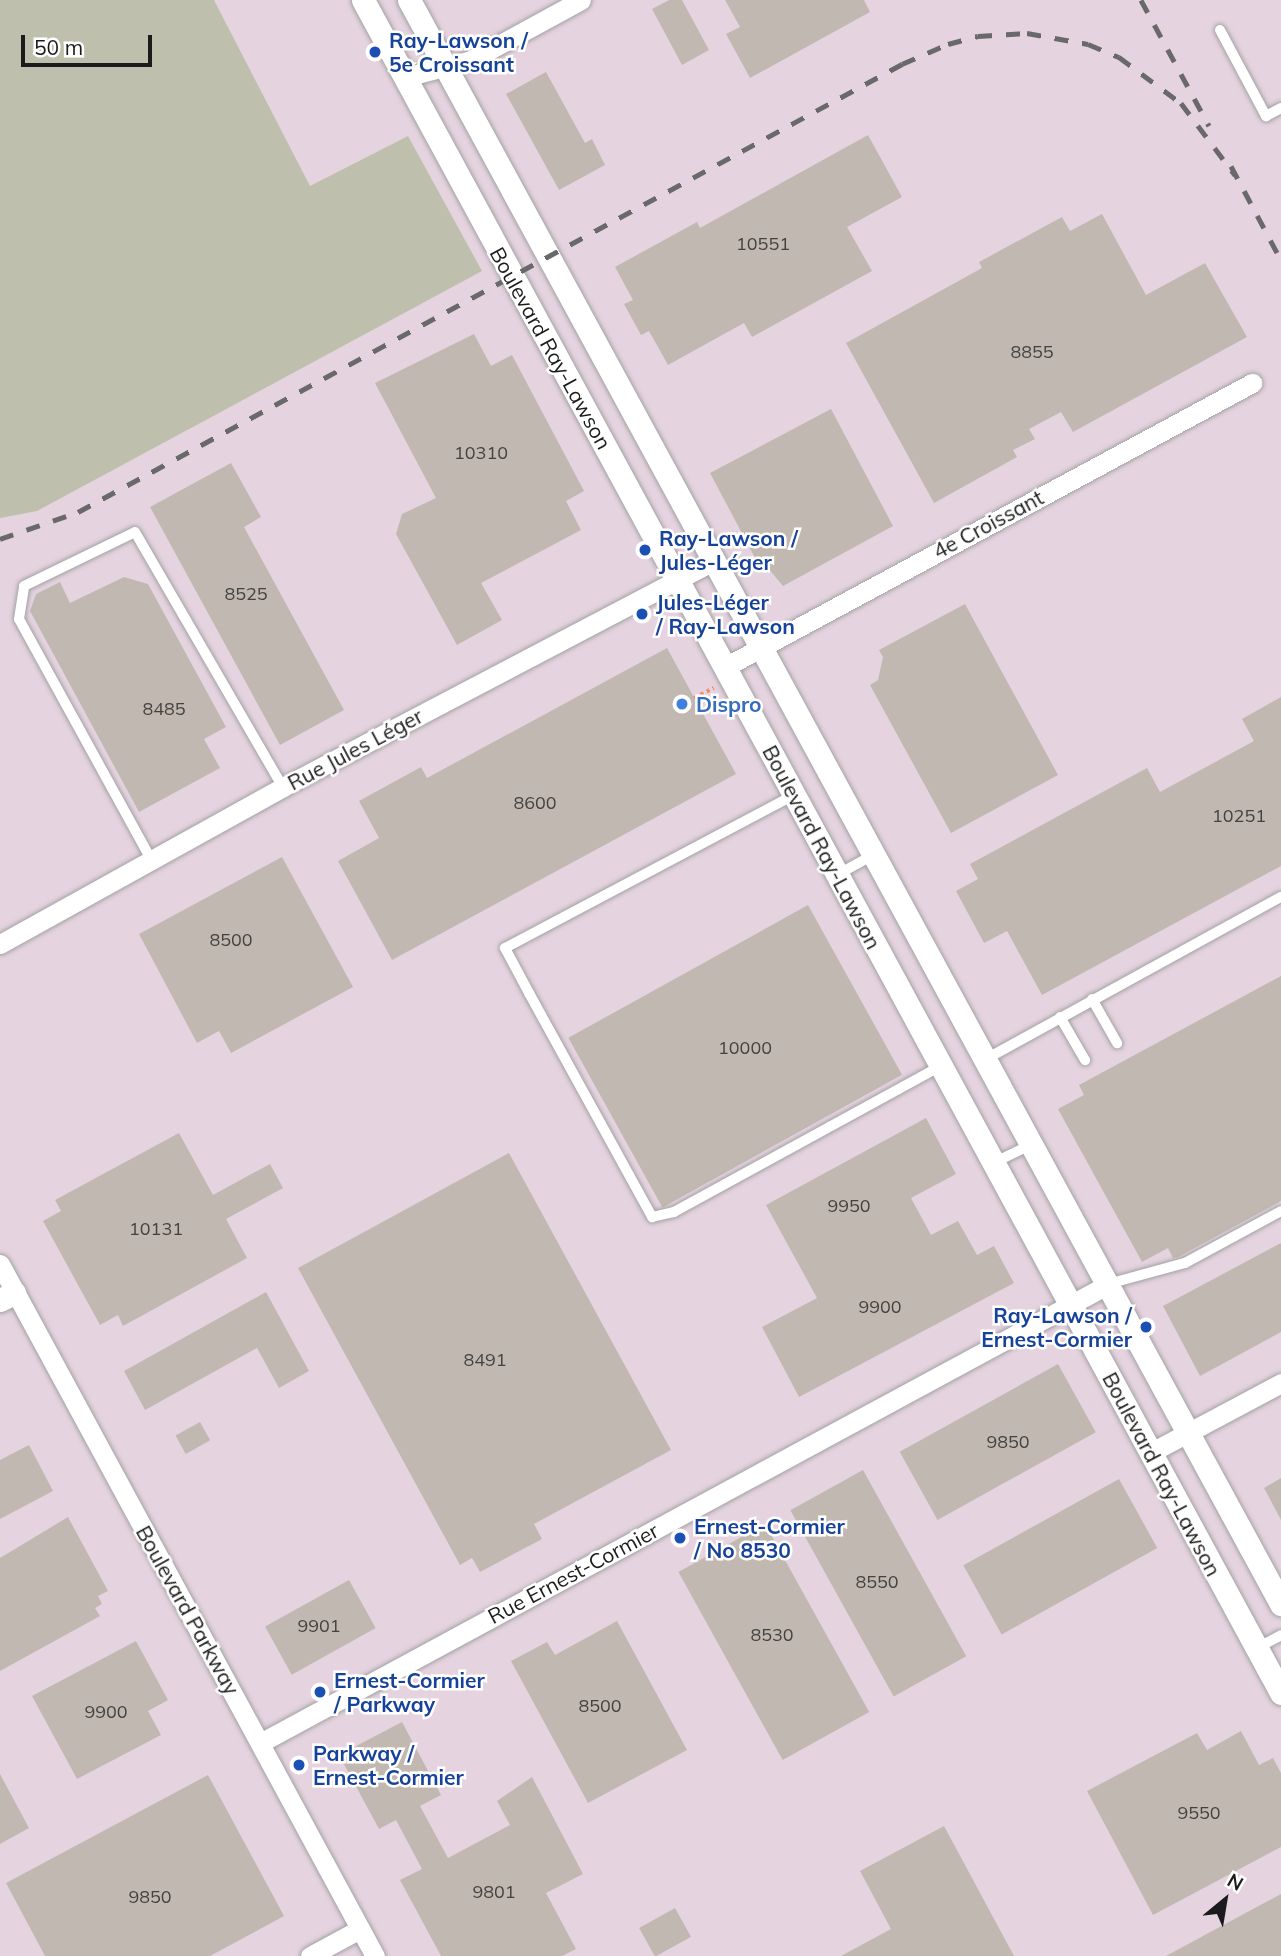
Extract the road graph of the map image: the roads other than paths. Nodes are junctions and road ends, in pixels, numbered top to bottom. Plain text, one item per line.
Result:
1 (363, 0) edge
2 (409, 0) edge
3 (581, 0) edge
4 (1220, 30) dead end
5 (445, 67) junction
6 (405, 77) junction
7 (1281, 107) edge
8 (1252, 383) dead end
9 (714, 561) junction
10 (677, 580) junction
11 (761, 648) junction
12 (725, 667) junction
13 (283, 787) junction
14 (794, 795) junction
15 (874, 855) junction
16 (152, 862) junction
17 (837, 876) junction
18 (1281, 897) edge
19 (0, 944) edge
20 (1092, 999) junction
21 (1060, 1017) junction
22 (1117, 1043) dead end
23 (986, 1059) junction
24 (1085, 1060) dead end
25 (939, 1067) junction
26 (1031, 1145) junction
27 (993, 1163) junction
28 (1281, 1211) edge
29 (0, 1264) edge
30 (1107, 1284) junction
31 (7, 1296) edge
32 (1070, 1304) junction
33 (1281, 1383) edge
34 (1187, 1433) junction
35 (1150, 1453) junction
36 (1281, 1604) edge
37 (1281, 1634) edge
38 (1256, 1648) junction
39 (1281, 1693) edge
40 (260, 1743) junction
41 (360, 1929) junction
42 (310, 1956) edge
43 (375, 1956) edge

1 - 6 street, Boulevard Ray-Lawson
2 - 5 street, Boulevard Ray-Lawson
3 - 5 street
4 - 7 lane
5 - 6 street
5 - 9 street, Boulevard Ray-Lawson
6 - 10 street, Boulevard Ray-Lawson
8 - 11 street, 4e Croissant
9 - 10 street, Rue Jules Léger
9 - 11 street, Boulevard Ray-Lawson
10 - 12 street, Boulevard Ray-Lawson
10 - 13 street, Rue Jules Léger
11 - 12 street, 4e Croissant
11 - 15 street, Boulevard Ray-Lawson
12 - 14 street, Boulevard Ray-Lawson
13 - 16 street, Rue Jules Léger
13 - 16 lane
14 - 17 street, Boulevard Ray-Lawson
14 - 25 lane
15 - 17 lane
15 - 23 street, Boulevard Ray-Lawson
16 - 19 street, Rue Jules Léger
17 - 25 street, Boulevard Ray-Lawson
18 - 20 lane
20 - 21 lane
20 - 22 lane
21 - 23 lane
21 - 24 lane
23 - 26 street, Boulevard Ray-Lawson
25 - 27 street, Boulevard Ray-Lawson
26 - 27 lane
26 - 30 street, Boulevard Ray-Lawson
27 - 32 street, Boulevard Ray-Lawson
28 - 30 lane
29 - 31 street, Boulevard Parkway
30 - 32 street, Rue Ernest-Cormier
30 - 34 street, Boulevard Ray-Lawson
31 - 40 street, Boulevard Parkway
32 - 35 street, Boulevard Ray-Lawson
32 - 40 street, Rue Ernest-Cormier
33 - 34 street
34 - 35 street
34 - 36 street, Boulevard Ray-Lawson
35 - 38 street, Boulevard Ray-Lawson
37 - 38 lane
38 - 39 street, Boulevard Ray-Lawson
40 - 41 street, Boulevard Parkway
41 - 42 street
41 - 43 street, Boulevard Parkway

